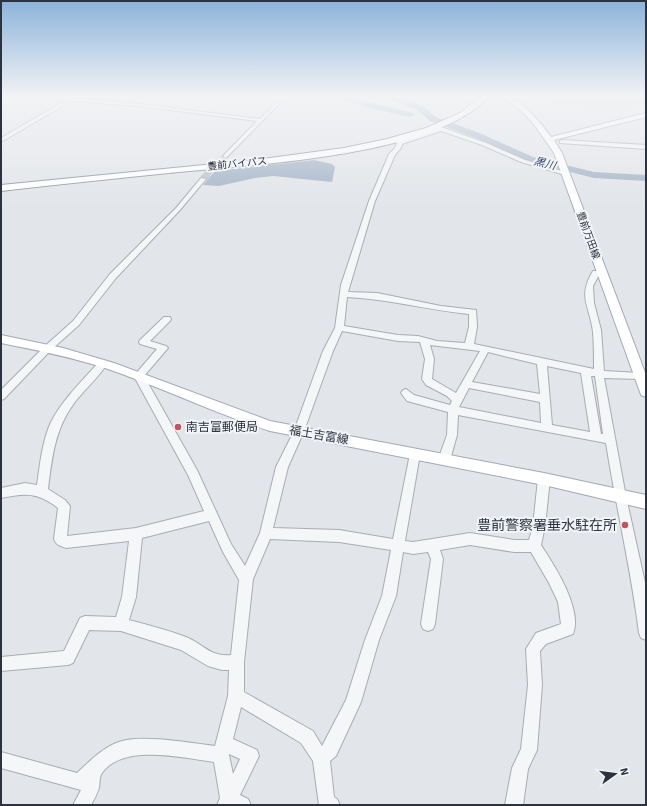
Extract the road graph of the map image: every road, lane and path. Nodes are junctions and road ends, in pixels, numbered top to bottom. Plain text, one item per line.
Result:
1 (12, 134) edge
2 (247, 134) edge
3 (412, 134) edge
4 (426, 134) edge
5 (454, 134) edge
6 (546, 134) edge
7 (572, 134) edge
8 (550, 139) junction
9 (1, 140) edge
10 (381, 142) junction
11 (562, 142) dead end
12 (646, 147) edge
13 (226, 156) tunnel mouth
14 (565, 170) junction
15 (203, 179) tunnel mouth
16 (1, 184) edge
17 (1, 188) edge
18 (602, 273) junction
19 (344, 294) junction
20 (167, 319) dead end
21 (339, 328) junction
22 (1, 339) edge
23 (423, 340) junction
24 (469, 346) junction
25 (48, 348) junction
26 (485, 350) junction
27 (542, 362) junction
28 (102, 364) junction
29 (585, 371) junction
30 (599, 374) junction
31 (139, 377) junction
32 (643, 379) edge
33 (466, 384) junction
34 (646, 392) edge
35 (406, 393) dead end
36 (1, 396) edge
37 (545, 399) junction
38 (455, 405) junction
39 (547, 428) junction
40 (299, 431) junction
41 (596, 437) junction
42 (609, 440) junction
43 (415, 454) junction
44 (444, 460) junction
45 (544, 479) junction
46 (42, 493) junction
47 (1, 494) edge
48 (620, 497) junction
49 (646, 502) edge
50 (212, 515) junction
51 (266, 533) junction
52 (136, 534) junction
53 (432, 544) junction
54 (399, 545) junction
55 (534, 546) junction
56 (246, 579) junction
57 (121, 624) junction
58 (428, 624) dead end
59 (646, 633) edge
60 (237, 662) junction
61 (1, 664) edge
62 (236, 696) junction
63 (223, 749) junction
64 (321, 758) junction
65 (1, 760) edge
66 (93, 770) junction
67 (232, 803) edge
68 (325, 804) edge
69 (82, 805) edge
70 (514, 805) edge

1 - 9 street
2 - 13 street
3 - 10 highway, 豊前バイパス
4 - 19 street
5 - 14 street
6 - 8 main road, 豊前万田線
7 - 8 main road
8 - 14 main road, 豊前万田線
10 - 16 highway, 豊前バイパス
10 - 17 highway, 豊前バイパス
11 - 12 street
14 - 18 main road, 豊前万田線
15 - 25 street
18 - 30 street
18 - 32 main road, 豊前万田線
19 - 21 street
19 - 24 street
20 - 31 street
21 - 23 street
21 - 40 street
22 - 25 main road, 福土吉富線
23 - 24 street
23 - 38 street
24 - 26 street
25 - 28 main road, 福土吉富線
25 - 36 street
26 - 27 street
26 - 33 street
27 - 29 street
27 - 37 street
28 - 31 main road, 福土吉富線
28 - 46 street
29 - 30 street
29 - 41 street
30 - 32 street
30 - 42 street
31 - 40 main road, 福土吉富線
31 - 50 street
32 - 34 main road, 豊前万田線
33 - 37 street
33 - 38 street
35 - 38 street
37 - 39 street
38 - 39 street
38 - 44 street
39 - 41 street
40 - 43 main road, 福土吉富線
40 - 51 street
41 - 42 street
42 - 48 street
43 - 44 main road, 福土吉富線
43 - 54 street
44 - 45 main road, 福土吉富線
45 - 48 main road, 福土吉富線
45 - 55 street
46 - 47 street
46 - 52 street
48 - 49 main road, 福土吉富線
48 - 59 street
50 - 52 street
50 - 56 street
51 - 54 street
51 - 56 street
52 - 57 street
53 - 54 street
53 - 55 street
53 - 58 street
54 - 64 street
55 - 70 street
56 - 60 street
57 - 60 street
57 - 61 street
60 - 62 street
62 - 63 street
62 - 64 street
63 - 66 street
63 - 67 street
63 - 67 street
64 - 68 street
65 - 66 street
66 - 69 street

